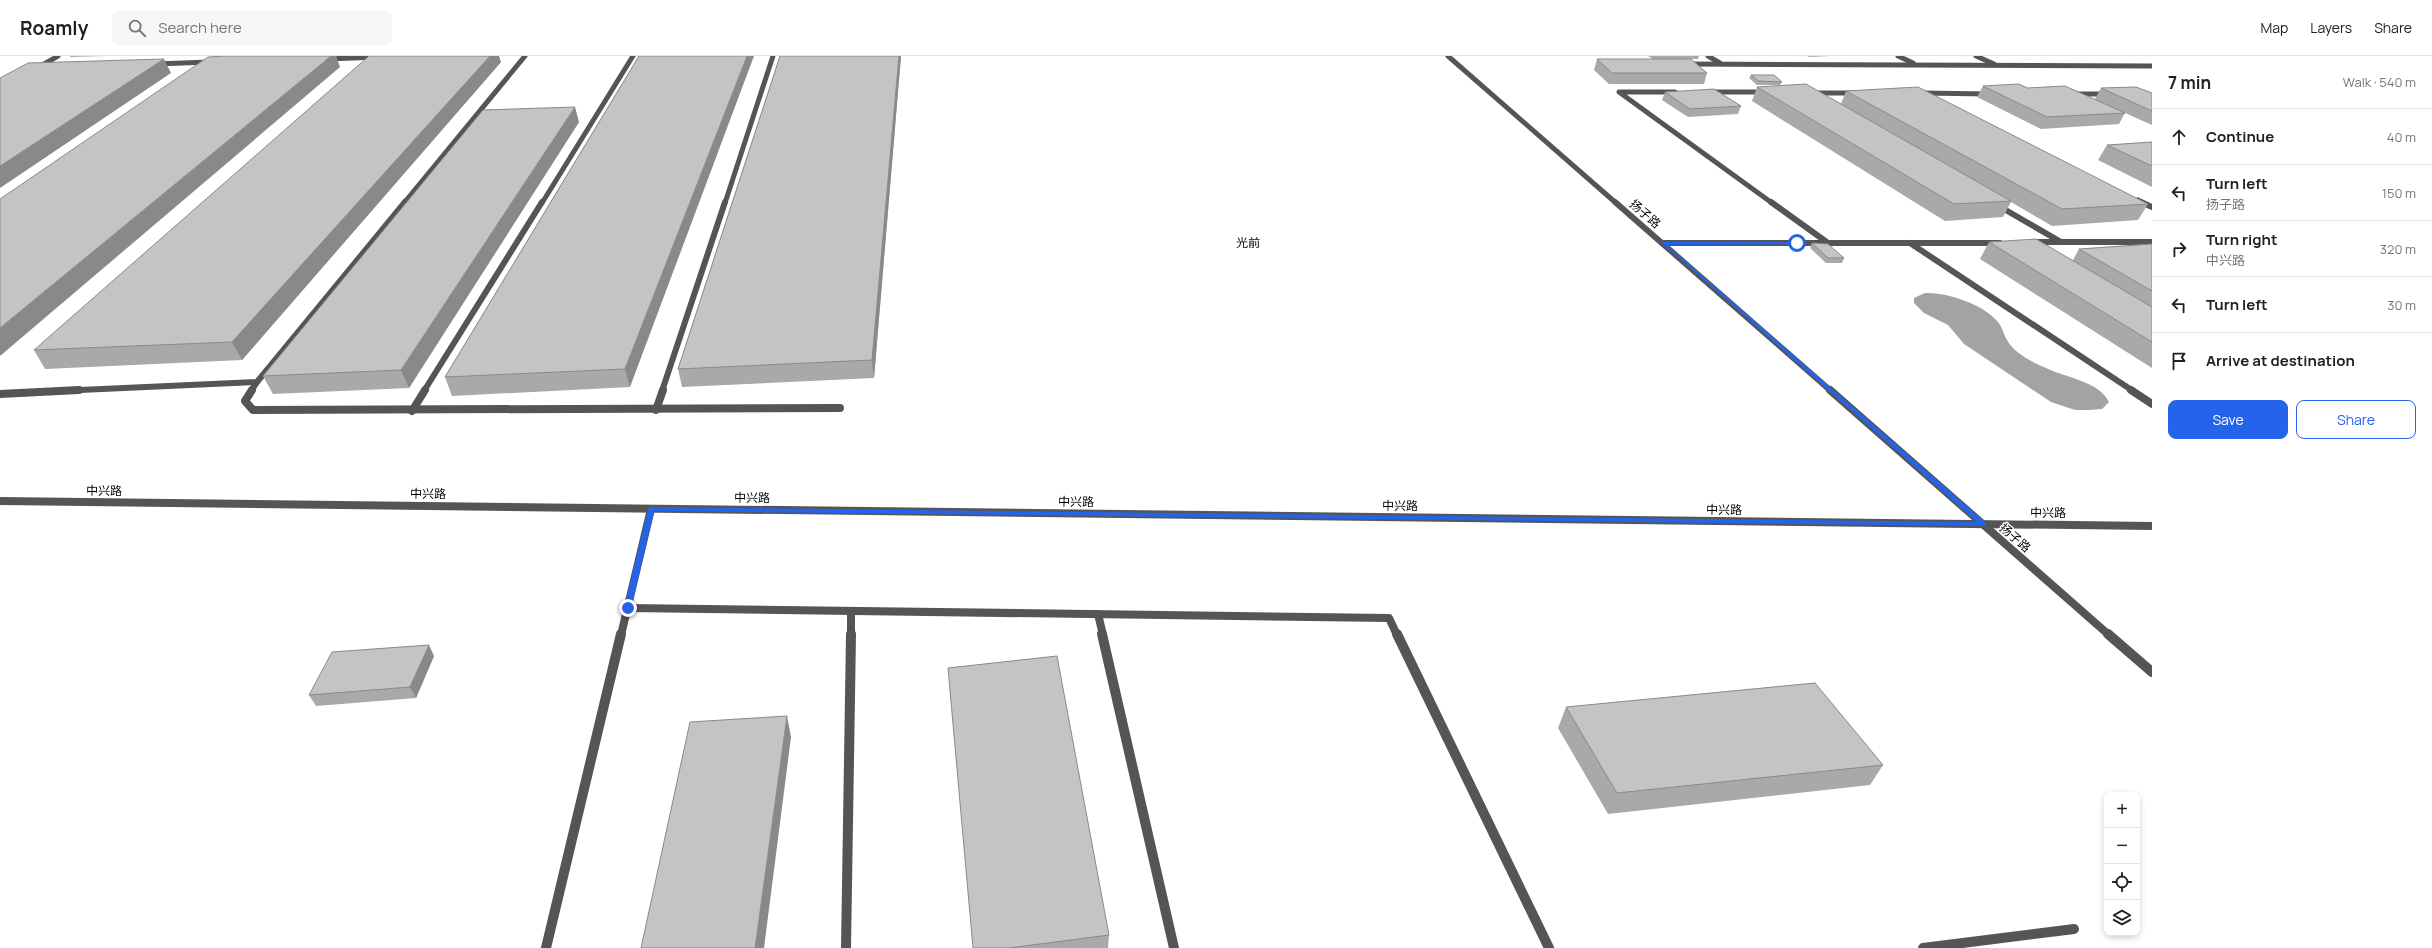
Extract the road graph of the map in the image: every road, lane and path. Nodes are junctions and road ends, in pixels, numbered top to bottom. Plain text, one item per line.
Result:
1 (58, 56) edge
2 (525, 56) edge
3 (633, 56) edge
4 (773, 56) edge
5 (1448, 56) edge
6 (1708, 56) edge
7 (1898, 56) edge
8 (1976, 56) edge
9 (384, 57) edge
10 (369, 58) junction
11 (324, 59) edge
12 (204, 62) junction
13 (219, 62) edge
14 (363, 63) edge
15 (149, 64) edge
16 (1682, 64) edge
17 (1720, 64) junction
18 (1916, 65) junction
19 (1997, 65) junction
20 (54, 66) edge
21 (2152, 66) edge
22 (39, 67) junction
23 (32, 71) edge
24 (191, 71) edge
25 (1680, 92) edge
26 (1704, 92) edge
27 (1773, 92) edge
28 (1858, 93) edge
29 (1913, 93) edge
30 (1928, 93) junction
31 (1998, 94) edge
32 (2068, 94) edge
33 (2114, 94) edge
34 (1818, 100) edge
35 (1942, 100) edge
36 (2131, 196) edge
37 (1994, 203) edge
38 (2152, 207) edge
39 (2008, 242) edge
40 (2023, 242) edge
41 (2061, 242) junction
42 (2152, 242) edge
43 (1662, 243) junction
44 (1828, 243) junction
45 (1909, 243) junction
46 (257, 382) junction
47 (0, 394) edge
48 (2152, 404) edge
49 (840, 408) dead end
50 (656, 410) junction
51 (412, 411) junction
52 (0, 501) edge
53 (651, 509) junction
54 (1984, 525) junction
55 (2152, 526) edge
56 (628, 608) junction
57 (850, 611) junction
58 (1098, 614) junction
59 (2152, 672) edge
60 (2074, 929) dead end
61 (546, 948) edge
62 (846, 948) edge
63 (1174, 948) edge
64 (1549, 948) edge
65 (1923, 948) edge

1 - 22 street
2 - 46 street
3 - 51 street
4 - 50 street
5 - 43 street, 扬子路
6 - 17 street
7 - 18 street
8 - 19 street
9 - 10 street
10 - 11 street
10 - 14 street
12 - 13 street
12 - 15 street
12 - 24 street
16 - 17 street
17 - 18 street
18 - 19 street
19 - 21 street
20 - 22 street
22 - 23 street
25 - 44 street
26 - 27 street
28 - 34 street
29 - 30 street
30 - 31 street
30 - 35 street
32 - 33 street
36 - 38 street
37 - 41 street
39 - 45 street
40 - 41 street
41 - 42 street
43 - 44 street
43 - 54 street, 扬子路
44 - 45 street
45 - 48 street
46 - 47 street
46 - 51 street
49 - 50 street
50 - 51 street
52 - 53 street, 中兴路
53 - 54 street, 中兴路
53 - 56 street
54 - 55 street, 中兴路
54 - 59 street, 扬子路
56 - 57 street
56 - 61 street
57 - 58 street
57 - 62 street
58 - 63 street
58 - 64 street
60 - 65 street

